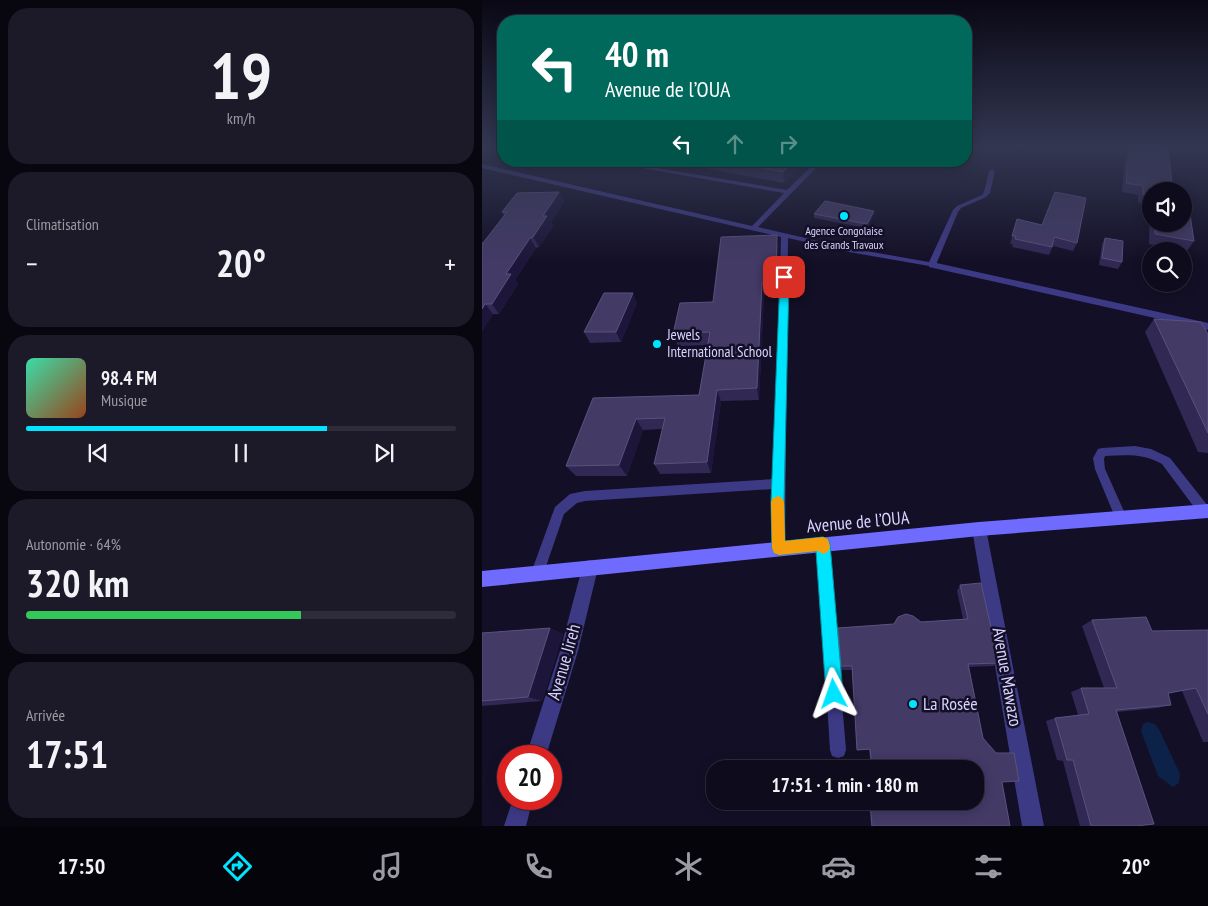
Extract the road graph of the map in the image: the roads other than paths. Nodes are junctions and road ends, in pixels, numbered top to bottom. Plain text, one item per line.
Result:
1 (572, 187) edge
2 (755, 187) edge
3 (794, 187) edge
4 (988, 187) edge
5 (788, 192) junction
6 (753, 228) junction
7 (785, 235) junction
8 (932, 265) junction
9 (1208, 326) edge
10 (779, 484) junction
11 (1206, 511) edge
12 (1121, 518) junction
13 (979, 529) junction
14 (823, 544) junction
15 (779, 548) junction
16 (590, 568) junction
17 (537, 573) junction
18 (482, 579) edge
19 (539, 745) edge
20 (838, 750) dead end
21 (520, 810) edge
22 (515, 826) edge
23 (1033, 826) edge

1 - 6 lane
2 - 5 lane
3 - 5 lane
4 - 8 lane
5 - 6 lane
6 - 7 lane
7 - 8 lane
7 - 10 lane
8 - 9 street
10 - 15 lane
10 - 17 lane
11 - 12 main road, Avenue de l’OUA
11 - 12 lane
12 - 13 main road, Avenue de l’OUA
13 - 14 main road, Avenue de l’OUA
13 - 23 street, Avenue Mawazo
14 - 15 main road, Avenue de l’OUA
14 - 20 lane
15 - 16 main road, Avenue de l’OUA
16 - 17 main road, Avenue de l’OUA
16 - 19 street, Avenue Jireh
17 - 18 main road, Avenue de l’OUA
21 - 22 street

